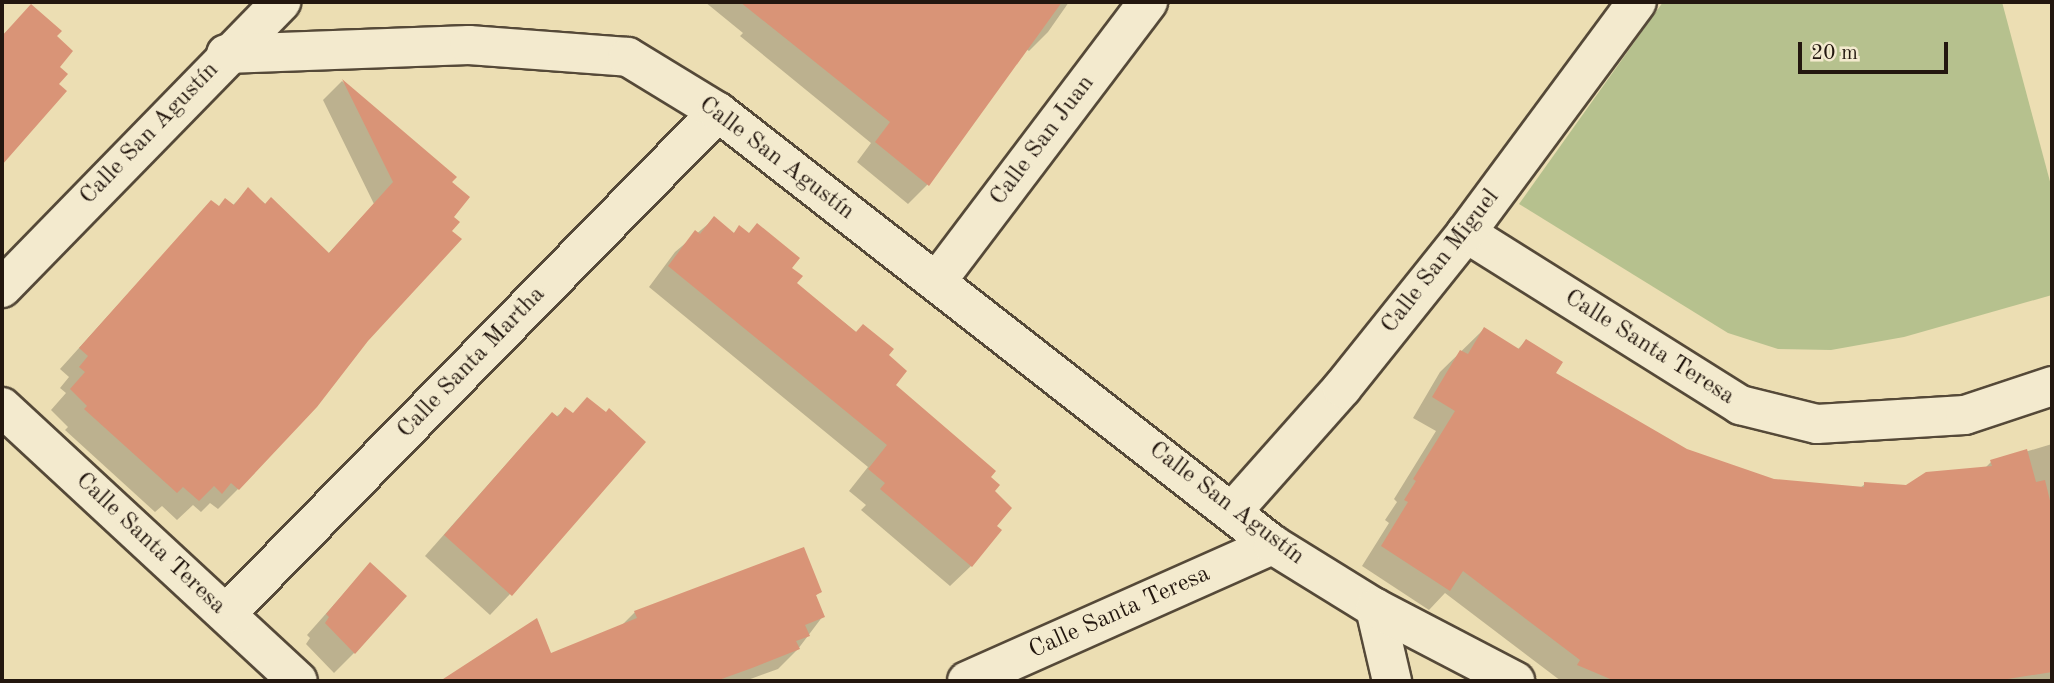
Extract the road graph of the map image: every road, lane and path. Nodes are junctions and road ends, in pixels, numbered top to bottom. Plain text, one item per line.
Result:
1 (281, 2) edge
2 (1148, 2) edge
3 (1637, 2) edge
4 (226, 54) junction
5 (718, 112) junction
6 (1466, 233) junction
7 (937, 281) junction
8 (2, 288) edge
9 (2052, 386) edge
10 (2, 407) edge
11 (1231, 512) junction
12 (1273, 545) junction
13 (1375, 608) junction
14 (226, 614) junction
15 (298, 681) edge
16 (967, 681) edge
17 (1392, 681) edge
18 (1515, 681) edge

1 - 4 street
2 - 7 street, Calle San Juan
3 - 6 street, Calle San Miguel
4 - 5 street, Calle San Agustín
4 - 8 street, Calle San Agustín
5 - 7 street, Calle San Agustín
5 - 14 street, Calle Santa Martha
6 - 9 street, Calle Santa Teresa
6 - 11 street, Calle San Miguel
7 - 11 street, Calle San Agustín
10 - 14 street, Calle Santa Teresa
11 - 12 street, Calle San Agustín
12 - 13 street, Calle San Agustín
12 - 16 street, Calle Santa Teresa
13 - 17 street
13 - 18 street, Calle San Agustín
14 - 15 street, Calle Santa Teresa

